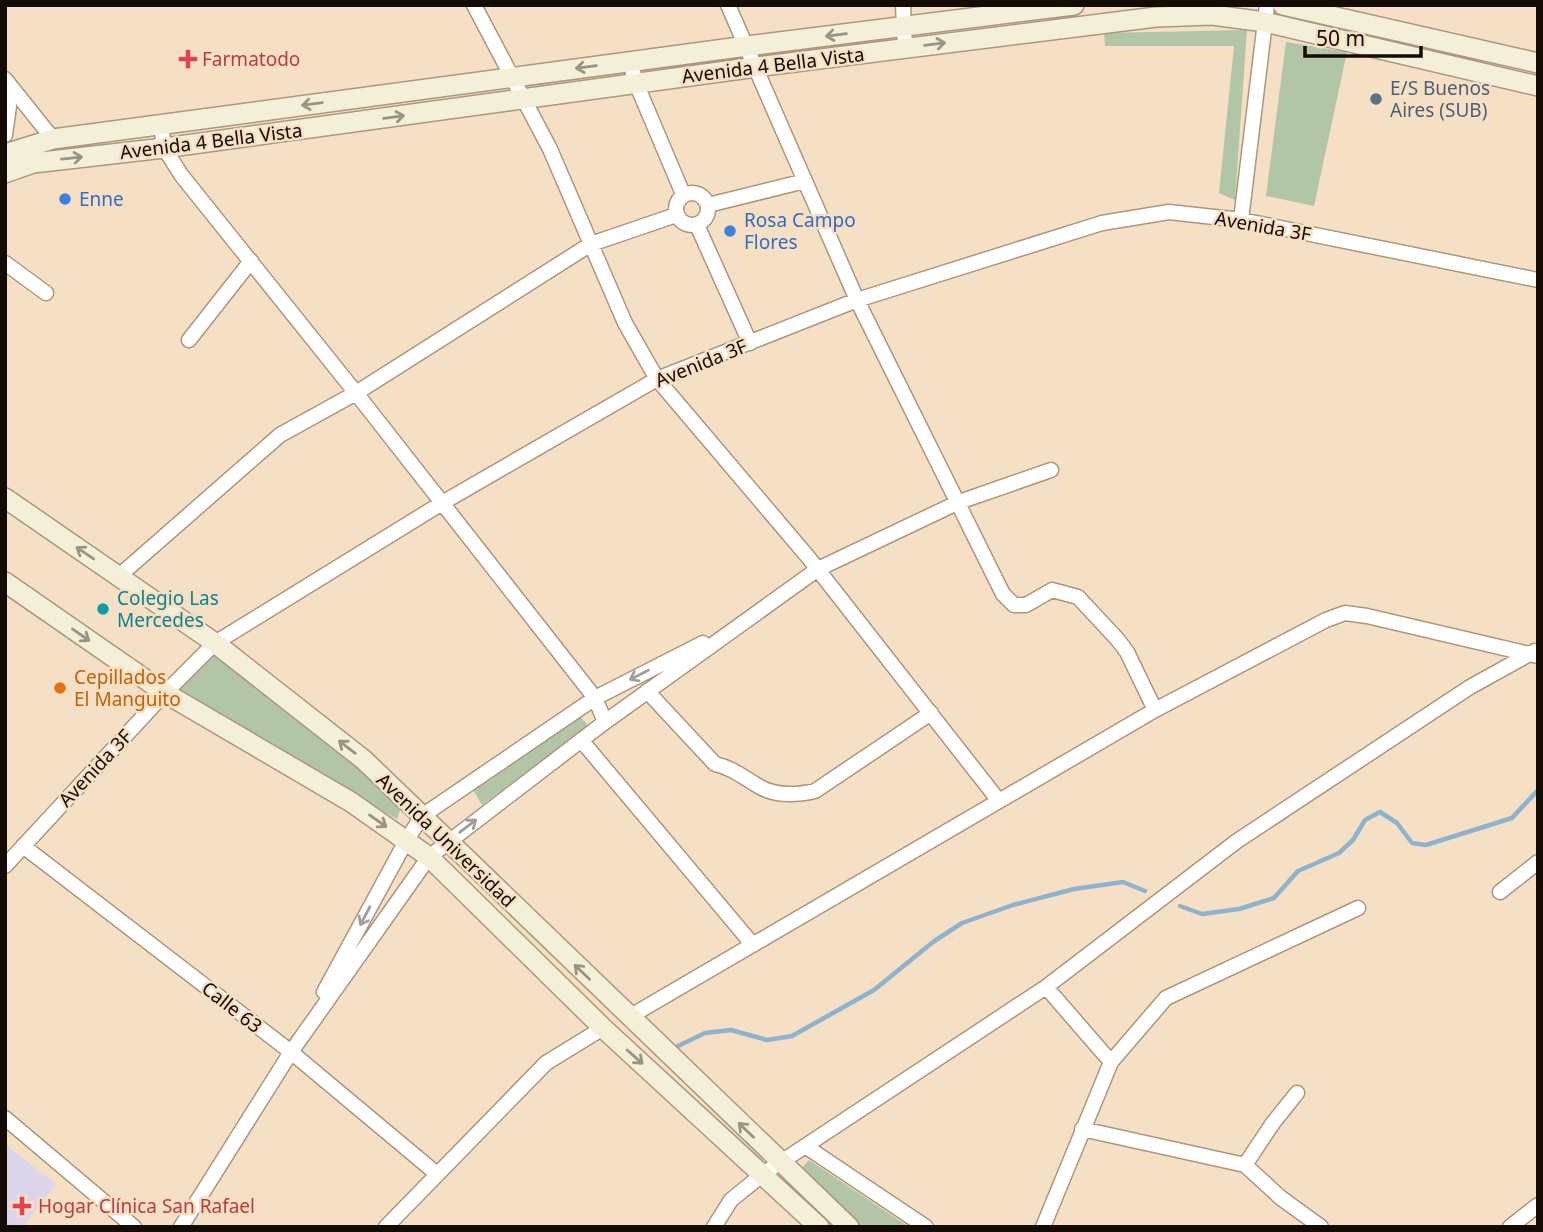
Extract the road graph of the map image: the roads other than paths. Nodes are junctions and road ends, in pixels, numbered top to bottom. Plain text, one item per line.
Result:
1 (474, 5) edge
2 (728, 5) edge
3 (903, 5) edge
4 (1074, 5) edge
5 (1283, 5) edge
6 (1015, 10) edge
7 (1266, 14) edge
8 (903, 27) junction
9 (1017, 34) junction
10 (747, 46) junction
11 (905, 48) junction
12 (630, 61) junction
13 (1538, 63) edge
14 (756, 67) junction
15 (514, 77) junction
16 (5, 79) edge
17 (636, 83) junction
18 (1538, 86) edge
19 (5, 92) edge
20 (525, 99) junction
21 (341, 100) junction
22 (161, 124) junction
23 (344, 124) junction
24 (5, 135) edge
25 (52, 139) junction
26 (164, 148) junction
27 (5, 154) edge
28 (5, 173) edge
29 (805, 181) junction
30 (683, 194) junction
31 (708, 205) junction
32 (676, 215) junction
33 (1241, 220) junction
34 (697, 225) junction
35 (591, 244) junction
36 (251, 261) junction
37 (5, 263) edge
38 (1538, 280) edge
39 (46, 293) dead end
40 (857, 300) junction
41 (189, 340) dead end
42 (750, 343) junction
43 (657, 379) junction
44 (356, 393) junction
45 (1051, 470) dead end
46 (5, 498) edge
47 (959, 502) junction
48 (442, 503) junction
49 (818, 569) junction
50 (119, 576) junction
51 (5, 582) edge
52 (744, 622) junction
53 (215, 643) junction
54 (1535, 652) edge
55 (647, 691) junction
56 (165, 693) junction
57 (595, 698) junction
58 (1155, 710) junction
59 (930, 713) junction
60 (605, 722) junction
61 (581, 740) junction
62 (999, 801) junction
63 (422, 817) junction
64 (406, 841) junction
65 (447, 841) junction
66 (23, 846) junction
67 (429, 857) junction
68 (1538, 862) edge
69 (5, 866) edge
70 (1500, 892) dead end
71 (1357, 908) dead end
72 (753, 945) junction
73 (1046, 987) junction
74 (629, 1017) junction
75 (603, 1028) junction
76 (291, 1052) junction
77 (1111, 1062) junction
78 (1297, 1093) dead end
79 (5, 1118) edge
80 (1082, 1129) junction
81 (805, 1146) junction
82 (780, 1163) junction
83 (1245, 1166) junction
84 (437, 1174) junction
85 (763, 1174) junction
86 (1538, 1205) edge
87 (1524, 1214) junction
88 (1538, 1224) edge
89 (134, 1227) edge
90 (181, 1227) edge
91 (386, 1227) edge
92 (713, 1227) edge
93 (819, 1227) edge
94 (849, 1227) edge
95 (926, 1227) edge
96 (1043, 1227) edge
97 (1321, 1227) edge
98 (1510, 1227) edge

1 - 15 street
2 - 10 street
3 - 8 street
4 - 6 street, Avenida 4 Bella Vista
5 - 13 street
6 - 8 street, Avenida 4 Bella Vista
6 - 9 street
7 - 9 street, Avenida 4 Bella Vista
7 - 18 street, Avenida 4 Bella Vista
7 - 33 street
8 -> 10 street, Avenida 4 Bella Vista
8 - 11 street
11 -> 9 street, Avenida 4 Bella Vista
10 - 12 street, Avenida 4 Bella Vista
10 - 14 street
11 - 14 street, Avenida 4 Bella Vista
12 -> 15 street, Avenida 4 Bella Vista
12 - 17 street
14 - 17 street, Avenida 4 Bella Vista
14 - 29 street
15 - 20 street
15 - 21 street, Avenida 4 Bella Vista
16 - 25 street
17 - 20 street, Avenida 4 Bella Vista
17 - 30 street
19 - 24 street
23 -> 20 street, Avenida 4 Bella Vista
20 - 35 street
21 -> 22 street, Avenida 4 Bella Vista
21 - 23 street
22 - 25 street, Avenida 4 Bella Vista
22 - 26 street
23 - 26 street, Avenida 4 Bella Vista
25 - 27 street, Avenida 4 Bella Vista
28 -> 26 street, Avenida 4 Bella Vista
26 - 36 street
29 - 31 street
29 - 40 street
30 - 31 street
30 - 32 street
31 - 34 street
32 - 34 street
32 - 35 street
33 - 38 street, Avenida 3F
33 - 40 street, Avenida 3F
34 - 42 street
35 - 43 street
35 - 44 street
36 - 41 street
36 - 44 street
37 - 39 street
40 - 42 street, Avenida 3F
40 - 47 street
42 - 43 street, Avenida 3F
43 - 48 street, Avenida 3F
43 - 49 street
44 - 48 street
44 - 50 street
45 - 47 street
50 -> 46 street, Avenida Universidad
47 - 49 street
47 - 58 street
48 - 53 street, Avenida 3F
48 - 57 street
49 - 52 street
49 - 59 street
50 - 53 street, Avenida Universidad
51 -> 56 street, Avenida Universidad
52 - 55 street
52 -> 57 street
53 - 56 street, Avenida 3F
63 -> 53 street, Avenida Universidad
54 - 58 street
54 - 73 street
55 - 59 street
55 - 60 street
56 -> 64 street, Avenida Universidad
56 - 66 street, Avenida 3F
57 - 60 street
57 - 63 street
58 - 62 street
59 - 62 street
60 - 61 street
65 -> 61 street
61 - 72 street
62 - 72 street
63 - 64 street
63 - 65 street, Avenida Universidad
64 - 67 street, Avenida Universidad
64 -> 76 street
65 - 67 street
74 -> 65 street, Avenida Universidad
66 - 69 street, Avenida 3F
66 - 76 street, Calle 63
67 - 75 street, Avenida Universidad
67 - 76 street
68 - 70 street
71 - 77 street
72 - 74 street
73 - 77 street
73 - 81 street
82 -> 74 street, Avenida Universidad
75 - 84 street
75 -> 85 street, Avenida Universidad
76 - 84 street, Calle 63
76 - 90 street
77 - 80 street
78 - 83 street
79 - 89 street
80 - 83 street
80 - 96 street
81 - 82 street
81 - 95 street
82 - 85 street
82 - 94 street, Avenida Universidad
83 - 97 street
84 - 91 street
85 - 92 street
85 - 93 street, Avenida Universidad
86 - 87 street
87 - 88 street
87 - 98 street

